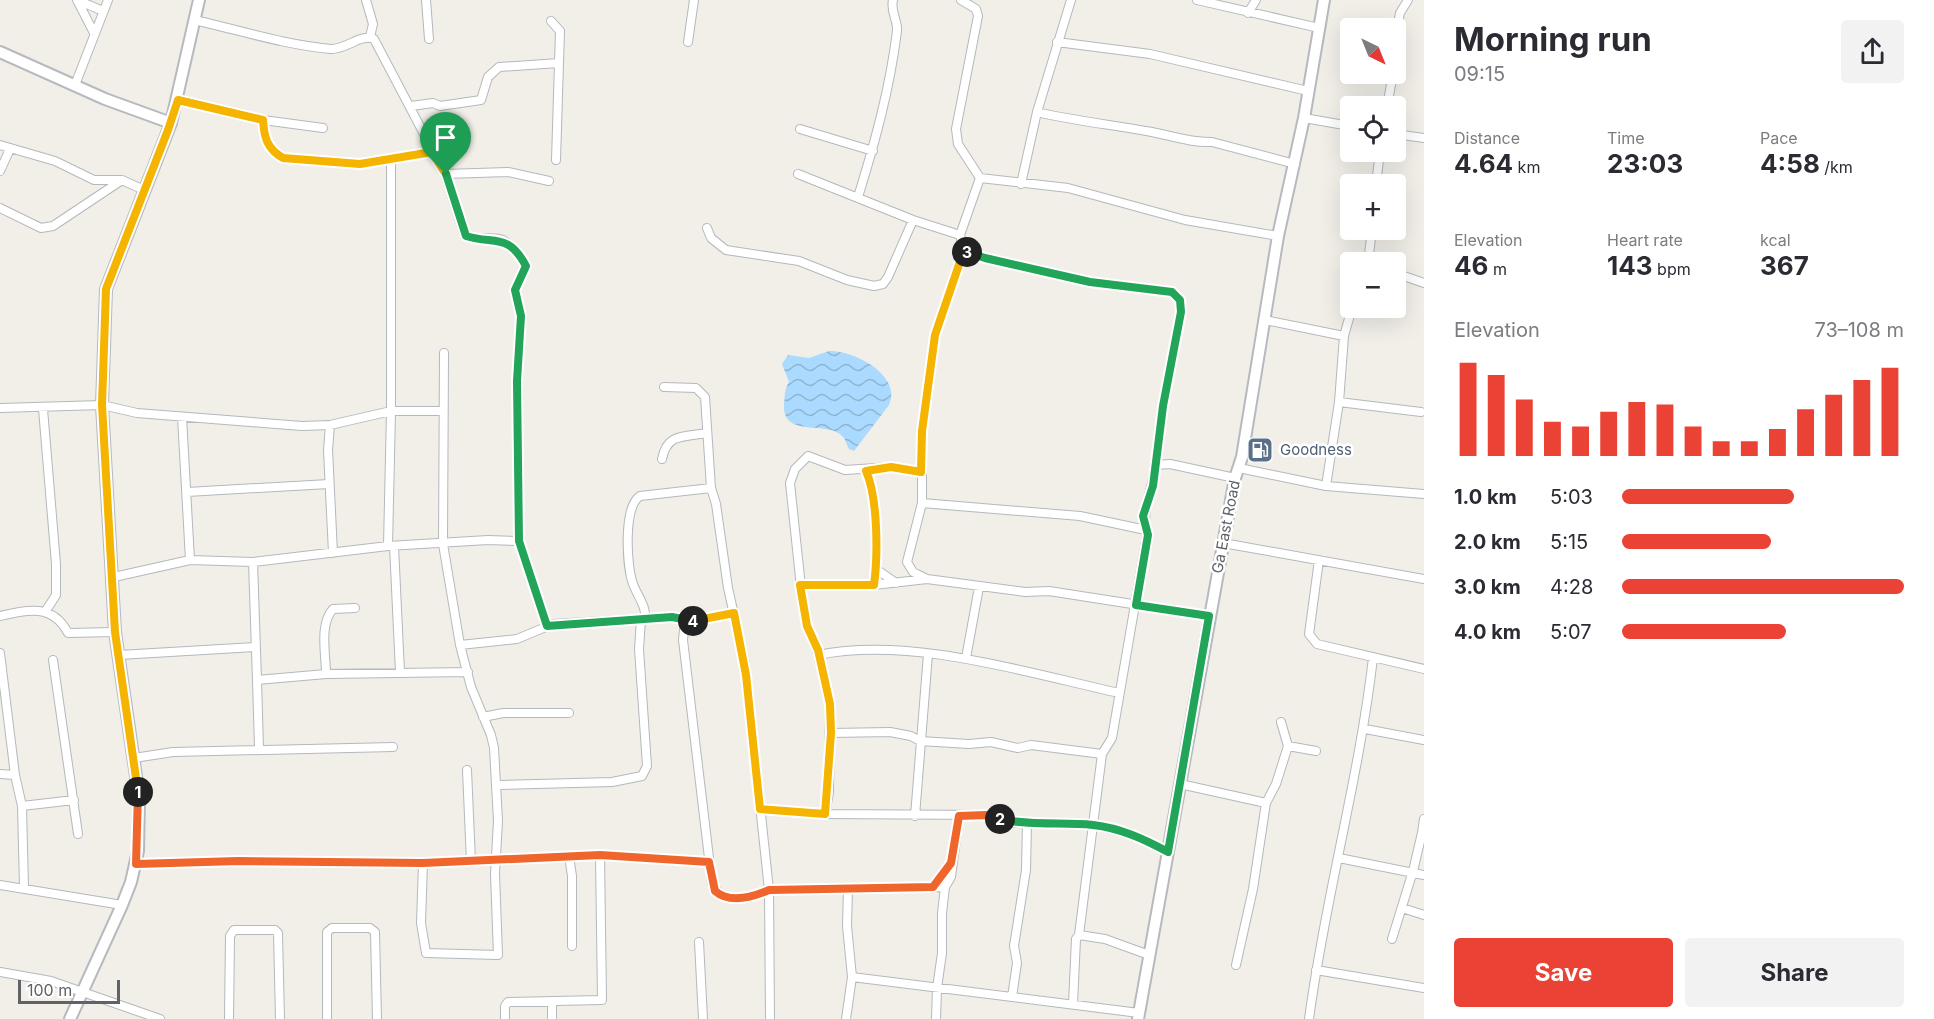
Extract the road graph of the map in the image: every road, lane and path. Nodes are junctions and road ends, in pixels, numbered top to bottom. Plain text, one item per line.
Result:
1 (77, 0) edge
2 (108, 0) edge
3 (198, 0) edge
4 (366, 0) edge
5 (426, 0) edge
6 (694, 0) edge
7 (893, 0) edge
8 (961, 0) edge
9 (1071, 0) edge
10 (1197, 0) edge
11 (1256, 0) edge
12 (1324, 0) edge
13 (1408, 0) edge
14 (103, 11) junction
15 (1248, 13) junction
16 (1399, 18) edge
17 (194, 20) junction
18 (551, 21) dead end
19 (1319, 28) junction
20 (94, 33) junction
21 (370, 37) junction
22 (429, 39) dead end
23 (688, 42) dead end
24 (1057, 42) junction
25 (0, 52) edge
26 (559, 63) junction
27 (75, 85) junction
28 (1308, 91) junction
29 (178, 100) junction
30 (411, 106) junction
31 (1037, 112) junction
32 (1304, 117) junction
33 (263, 120) junction
34 (171, 123) junction
35 (1340, 124) edge
36 (322, 128) dead end
37 (800, 129) dead end
38 (1406, 136) edge
39 (1424, 138) edge
40 (0, 145) edge
41 (10, 148) junction
42 (873, 151) junction
43 (432, 152) junction
44 (556, 160) dead end
45 (391, 161) junction
46 (1294, 164) junction
47 (0, 171) edge
48 (446, 174) junction
49 (798, 174) dead end
50 (980, 178) junction
51 (122, 180) junction
52 (549, 181) dead end
53 (1021, 184) junction
54 (144, 190) junction
55 (858, 197) junction
56 (0, 208) edge
57 (913, 220) junction
58 (707, 228) dead end
59 (960, 235) junction
60 (1278, 236) junction
61 (964, 250) junction
62 (1406, 277) edge
63 (1424, 283) edge
64 (1349, 318) edge
65 (1265, 320) junction
66 (1344, 336) junction
67 (444, 353) dead end
68 (664, 387) dead end
69 (1339, 402) junction
70 (102, 405) junction
71 (0, 408) edge
72 (43, 409) junction
73 (391, 411) junction
74 (443, 411) junction
75 (1421, 412) dead end
76 (182, 417) junction
77 (330, 425) junction
78 (707, 433) junction
79 (662, 459) dead end
80 (1156, 465) junction
81 (866, 471) junction
82 (921, 472) junction
83 (1237, 473) junction
84 (329, 484) junction
85 (1326, 486) junction
86 (711, 488) junction
87 (187, 492) junction
88 (1424, 494) edge
89 (922, 503) junction
90 (1146, 530) junction
91 (519, 541) junction
92 (1223, 543) junction
93 (443, 544) junction
94 (391, 546) junction
95 (333, 553) junction
96 (190, 560) junction
97 (1319, 560) junction
98 (253, 562) junction
99 (876, 569) junction
100 (114, 577) junction
101 (927, 579) junction
102 (1424, 579) edge
103 (896, 583) junction
104 (800, 585) junction
105 (874, 585) junction
106 (979, 586) junction
107 (1136, 605) junction
108 (355, 608) dead end
109 (45, 612) junction
110 (734, 613) junction
111 (0, 616) edge
112 (1209, 616) junction
113 (643, 620) junction
114 (690, 621) junction
115 (547, 626) junction
116 (115, 632) junction
117 (460, 645) junction
118 (255, 647) junction
119 (0, 653) edge
120 (928, 654) junction
121 (118, 655) junction
122 (818, 655) junction
123 (966, 658) junction
124 (1373, 658) junction
125 (53, 660) dead end
126 (1424, 669) edge
127 (400, 672) junction
128 (468, 672) junction
129 (326, 674) junction
130 (257, 680) junction
131 (1119, 693) junction
132 (3, 701) edge
133 (569, 713) dead end
134 (483, 717) junction
135 (1281, 722) dead end
136 (1365, 729) junction
137 (831, 733) junction
138 (1424, 740) edge
139 (920, 741) junction
140 (1288, 746) junction
141 (393, 747) dead end
142 (259, 748) junction
143 (1316, 751) dead end
144 (1102, 754) junction
145 (134, 758) junction
146 (467, 770) dead end
147 (0, 774) edge
148 (15, 776) junction
149 (1180, 784) junction
150 (496, 785) junction
151 (74, 800) junction
152 (1266, 803) junction
153 (22, 806) junction
154 (760, 809) junction
155 (825, 814) junction
156 (915, 816) junction
157 (959, 816) junction
158 (1424, 819) edge
159 (1027, 823) junction
160 (1095, 825) junction
161 (78, 834) dead end
162 (1423, 834) edge
163 (1168, 852) junction
164 (600, 855) junction
165 (569, 856) junction
166 (1340, 858) junction
167 (471, 862) junction
168 (498, 862) junction
169 (709, 862) junction
170 (423, 863) junction
171 (951, 863) junction
172 (136, 864) junction
173 (1413, 872) junction
174 (1424, 875) edge
175 (0, 885) edge
176 (933, 887) junction
177 (945, 887) junction
178 (24, 888) junction
179 (848, 889) junction
180 (769, 890) junction
181 (122, 905) junction
182 (1402, 908) junction
183 (1424, 915) edge
184 (1079, 935) junction
185 (1392, 939) dead end
186 (699, 942) dead end
187 (572, 946) dead end
188 (1149, 955) junction
189 (1236, 965) dead end
190 (1316, 970) junction
191 (0, 972) edge
192 (852, 977) junction
193 (937, 988) junction
194 (1424, 988) edge
195 (83, 991) junction
196 (1012, 997) junction
197 (552, 1002) junction
198 (1073, 1004) junction
199 (1138, 1016) edge
200 (70, 1019) edge
201 (160, 1019) edge
202 (229, 1019) edge
203 (280, 1019) edge
204 (327, 1019) edge
205 (377, 1019) edge
206 (505, 1019) edge
207 (552, 1019) edge
208 (703, 1019) edge
209 (770, 1019) edge
210 (846, 1019) edge
211 (936, 1019) edge
212 (1309, 1019) edge

1 - 14 street
1 - 20 street
2 - 14 street
3 - 17 street
4 - 21 street
5 - 22 street
6 - 23 street
7 - 42 street
8 - 50 street
9 - 24 street
10 - 15 street
11 - 15 street
12 - 19 street, Ga East Road
13 - 16 street
14 - 20 street
15 - 19 street
17 - 21 street
17 - 29 street
18 - 26 street
19 - 28 street, Ga East Road
20 - 27 street
21 - 30 street
24 - 28 street
24 - 31 street
25 - 27 street
26 - 30 street
26 - 44 street
27 - 34 street
28 - 32 street, Ga East Road
29 - 33 street
29 - 34 street
30 - 43 street
31 - 46 street
31 - 53 street
32 - 35 street
32 - 46 street, Ga East Road
33 - 36 street
33 - 45 street
34 - 54 street
37 - 42 street
38 - 39 street
40 - 41 street
41 - 47 street
41 - 51 street
42 - 55 street
43 - 45 street
43 - 48 street
45 - 73 street
46 - 60 street, Ga East Road
48 - 52 street
48 - 91 street
49 - 55 street
50 - 53 street
50 - 59 street
51 - 54 street
51 - 56 street
53 - 60 street
54 - 70 street
55 - 57 street
57 - 58 street
57 - 59 street
59 - 61 street
60 - 65 street, Ga East Road
61 - 80 street
61 - 82 street
62 - 63 street
64 - 66 street
65 - 66 street
65 - 83 street, Ga East Road
66 - 69 street
67 - 74 street
68 - 78 street
69 - 75 street
69 - 85 street
70 - 72 street
70 - 76 street
70 - 100 street
71 - 72 street
72 - 109 street
73 - 74 street
73 - 77 street
73 - 94 street
74 - 93 street
76 - 77 street
76 - 87 street
77 - 84 street
78 - 79 street
78 - 86 street
80 - 83 street
80 - 90 street
81 - 82 street
81 - 99 street
81 - 104 street
82 - 89 street
83 - 85 street
83 - 92 street, Ga East Road
84 - 87 street
84 - 95 street
85 - 88 street
86 - 110 street
86 - 113 street
87 - 96 street
89 - 90 street
89 - 101 street
90 - 107 street
91 - 93 street
91 - 115 street
92 - 97 street
92 - 112 street, Ga East Road
93 - 94 street
93 - 117 street
94 - 95 street
94 - 127 street
95 - 98 street
96 - 98 street
96 - 100 street
97 - 102 street
97 - 124 street
98 - 118 street
99 - 103 street
99 - 105 street
100 - 116 street
101 - 103 street
101 - 106 street
103 - 105 street
104 - 105 street
104 - 122 street
106 - 107 street
106 - 123 street
107 - 112 street
107 - 131 street
108 - 129 street
109 - 111 street
109 - 116 street
110 - 114 street
110 - 154 street
112 - 149 street, Ga East Road
113 - 114 street
113 - 115 street
113 - 150 street
114 - 169 street
115 - 117 street
116 - 121 street
117 - 128 street
118 - 121 street
118 - 130 street
119 - 132 street
120 - 122 street
120 - 123 street
120 - 139 street
121 - 145 street
122 - 137 street
123 - 131 street
124 - 126 street
124 - 136 street
125 - 151 street
127 - 128 street
127 - 129 street
128 - 134 street
129 - 130 street
130 - 142 street
131 - 144 street
132 - 148 street
133 - 134 street
134 - 150 street
135 - 140 street
136 - 138 street
136 - 166 street
137 - 139 street
137 - 155 street
139 - 144 street
139 - 156 street
140 - 143 street
140 - 152 street
141 - 142 street
142 - 145 street
144 - 160 street
145 - 172 street
146 - 167 street
147 - 148 street
148 - 153 street
149 - 152 street
149 - 163 street, Ga East Road
150 - 168 street
151 - 153 street
151 - 161 street
152 - 189 street
153 - 178 street
154 - 155 street
154 - 180 street
155 - 156 street
156 - 157 street
157 - 159 street
157 - 171 street
158 - 162 street
159 - 160 street
159 - 196 street
160 - 163 street
160 - 184 street
162 - 173 street
163 - 188 street, Ga East Road
164 - 165 street
164 - 169 street
164 - 197 street
165 - 168 street
165 - 187 street
166 - 173 street
166 - 190 street
167 - 168 street
167 - 170 street
168 - 170 street
169 - 180 street
170 - 172 street
171 - 176 street
171 - 177 street
172 - 181 street
173 - 174 street
173 - 182 street
175 - 178 street
176 - 177 street
176 - 179 street
177 - 193 street
178 - 181 street
179 - 180 street
179 - 192 street
180 - 209 street
181 - 195 street
182 - 183 street
182 - 185 street
184 - 188 street
184 - 198 street
186 - 208 street
188 - 199 street, Ga East Road
190 - 194 street
190 - 212 street
191 - 195 street
192 - 193 street
192 - 210 street
193 - 196 street
193 - 211 street
195 - 200 street
195 - 201 street
196 - 198 street
197 - 206 street
197 - 207 street
198 - 199 street
202 - 203 street
204 - 205 street

